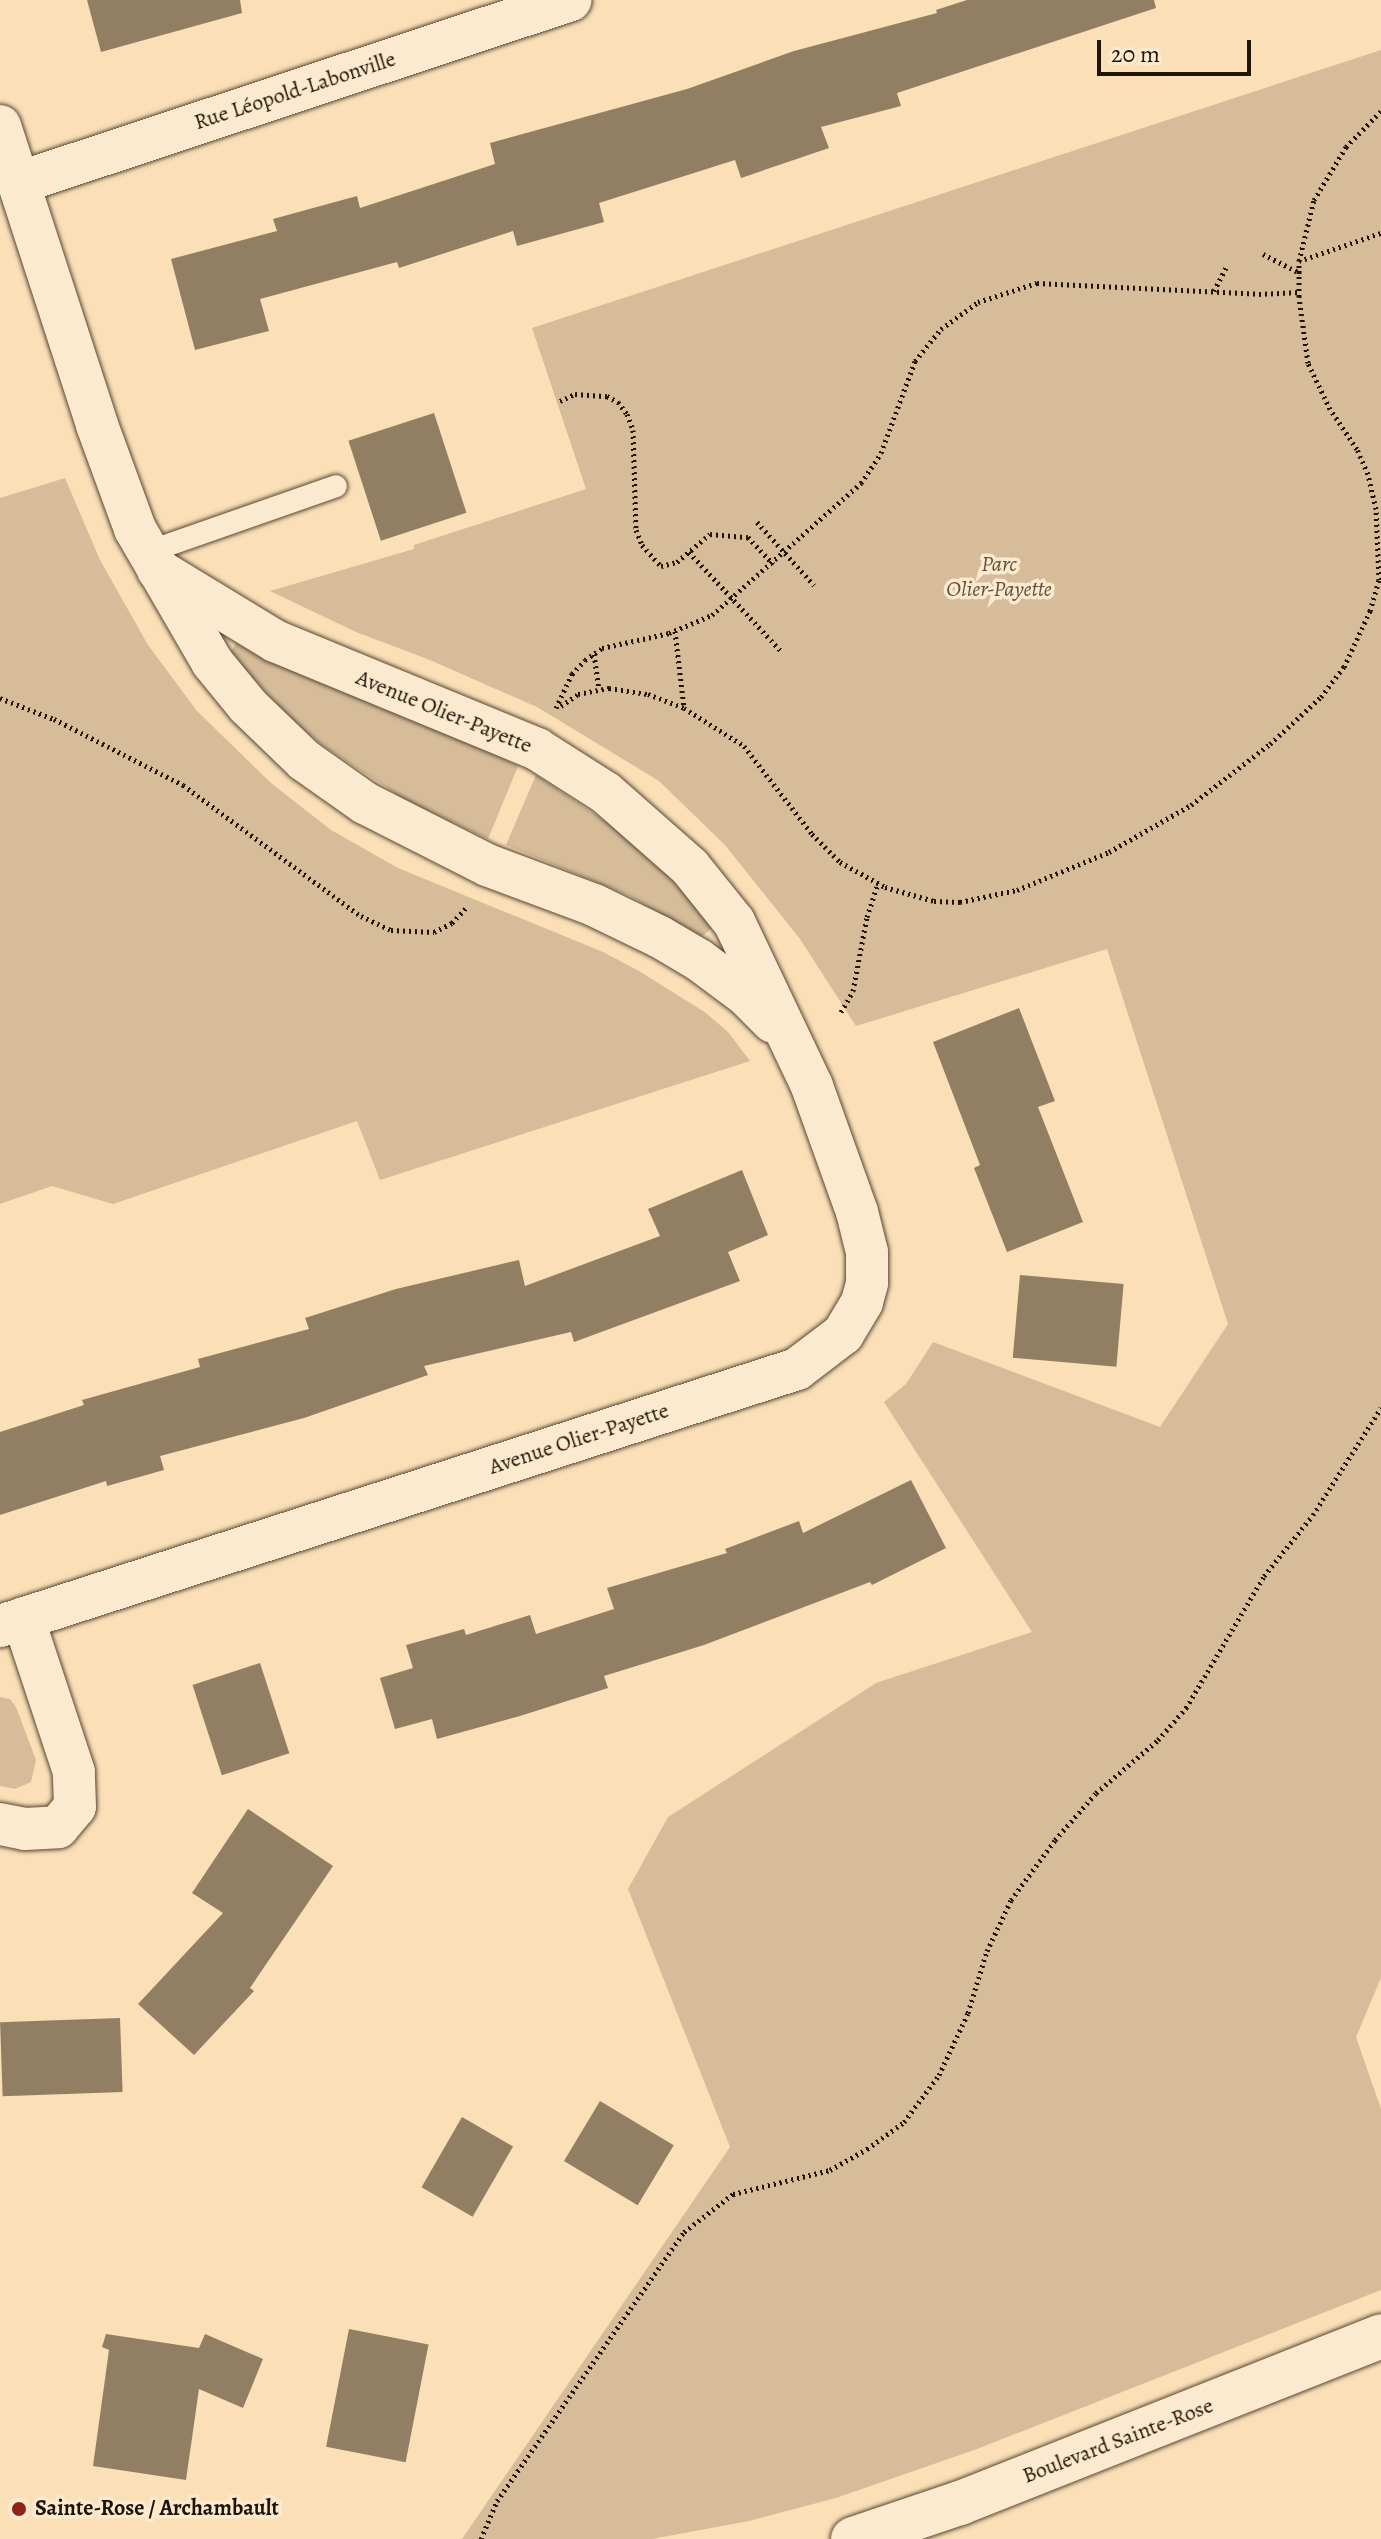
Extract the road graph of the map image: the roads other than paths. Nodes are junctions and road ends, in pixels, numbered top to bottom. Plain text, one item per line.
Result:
1 (571, 0) edge
2 (0, 126) edge
3 (18, 183) junction
4 (336, 486) dead end
5 (153, 561) junction
6 (799, 1055) junction
7 (12, 1622) edge
8 (0, 1824) edge
9 (1381, 2336) edge
10 (853, 2539) edge

1 - 3 street, Rue Léopold-Labonville
2 - 3 street, Avenue Olier-Payette
3 - 5 street, Avenue Olier-Payette
4 - 5 lane
5 - 6 street, Avenue Olier-Payette
5 - 6 street, Avenue Olier-Payette
6 - 7 street, Avenue Olier-Payette
7 - 8 street, Avenue Olier-Payette
9 - 10 street, Boulevard Sainte-Rose

